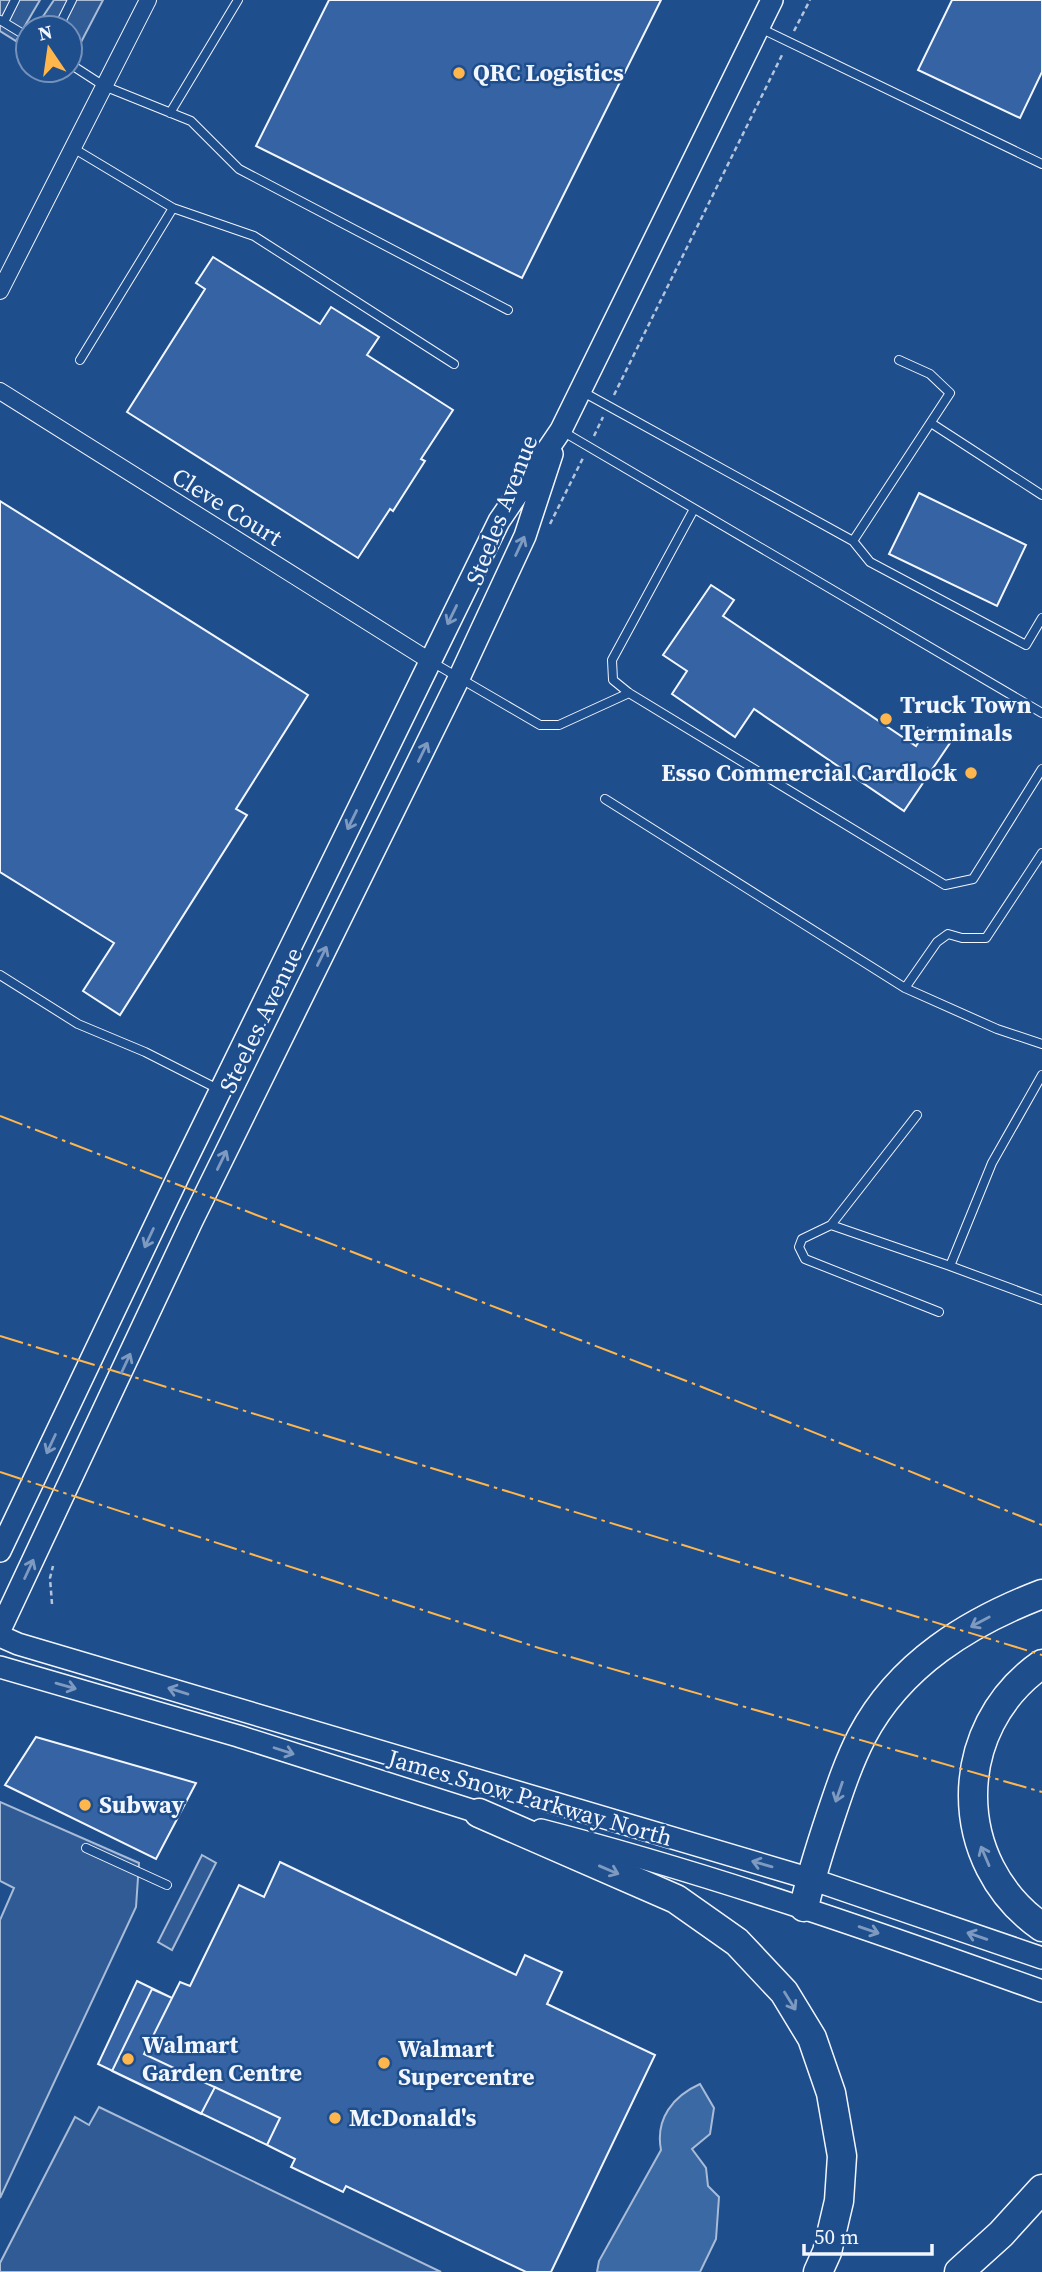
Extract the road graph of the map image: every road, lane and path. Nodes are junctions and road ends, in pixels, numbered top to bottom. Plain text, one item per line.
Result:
1 (15, 0) edge
2 (148, 0) edge
3 (238, 0) edge
4 (772, 0) edge
5 (2, 21) edge
6 (760, 28) junction
7 (84, 73) edge
8 (104, 86) junction
9 (170, 113) junction
10 (72, 148) junction
11 (1042, 164) edge
12 (173, 208) junction
13 (0, 291) edge
14 (508, 310) dead end
15 (80, 360) dead end
16 (899, 360) dead end
17 (454, 364) dead end
18 (0, 391) edge
19 (580, 391) junction
20 (930, 423) junction
21 (561, 430) junction
22 (1042, 495) edge
23 (694, 509) junction
24 (853, 541) junction
25 (1042, 618) edge
26 (430, 661) junction
27 (459, 678) junction
28 (629, 693) junction
29 (1042, 713) edge
30 (1042, 769) edge
31 (605, 799) dead end
32 (1042, 853) edge
33 (0, 975) edge
34 (905, 988) junction
35 (1042, 1044) edge
36 (1042, 1075) edge
37 (220, 1090) junction
38 (917, 1115) dead end
39 (831, 1225) junction
40 (950, 1266) junction
41 (1042, 1300) edge
42 (939, 1312) dead end
43 (0, 1550) edge
44 (1042, 1594) edge
45 (0, 1630) edge
46 (0, 1636) edge
47 (1042, 1664) edge
48 (0, 1667) edge
49 (479, 1813) junction
50 (86, 1848) dead end
51 (811, 1879) junction
52 (167, 1885) dead end
53 (804, 1907) junction
54 (1042, 1927) edge
55 (1042, 1958) edge
56 (1042, 1991) edge
57 (1042, 2189) edge
58 (818, 2272) edge
59 (959, 2272) edge

1 - 5 lane
2 - 8 street
3 - 9 lane
4 - 6 main road, Steeles Avenue
6 - 11 lane
6 - 19 main road, Steeles Avenue
7 - 8 lane
8 - 9 lane
8 - 10 street
9 - 14 lane
10 - 12 lane
10 - 13 street
12 - 15 lane
12 - 17 lane
16 - 20 lane
18 - 26 street, Cleve Court
19 - 21 main road, Steeles Avenue
19 - 24 lane
20 - 22 lane
20 - 24 lane
21 - 23 lane
21 -> 26 main road, Steeles Avenue
27 -> 21 main road, Steeles Avenue
23 - 28 lane
23 - 29 lane
24 - 25 lane
26 - 27 lane
26 -> 37 main road, Steeles Avenue
27 - 28 lane
45 -> 27 main road, Steeles Avenue
28 - 30 lane
31 - 34 lane
32 - 34 lane
33 - 37 lane
34 - 35 lane
36 - 40 lane
37 -> 43 main road, Steeles Avenue
38 - 39 lane
39 - 40 lane
39 - 42 lane
40 - 41 lane
44 -> 51 highway
51 -> 46 main road, James Snow Parkway North
54 -> 47 highway
48 -> 49 main road, James Snow Parkway North
49 - 53 main road, James Snow Parkway North
49 -> 58 highway
50 - 52 lane
51 - 53 highway
55 -> 51 main road, James Snow Parkway North
53 -> 56 main road, James Snow Parkway North
57 - 59 highway

